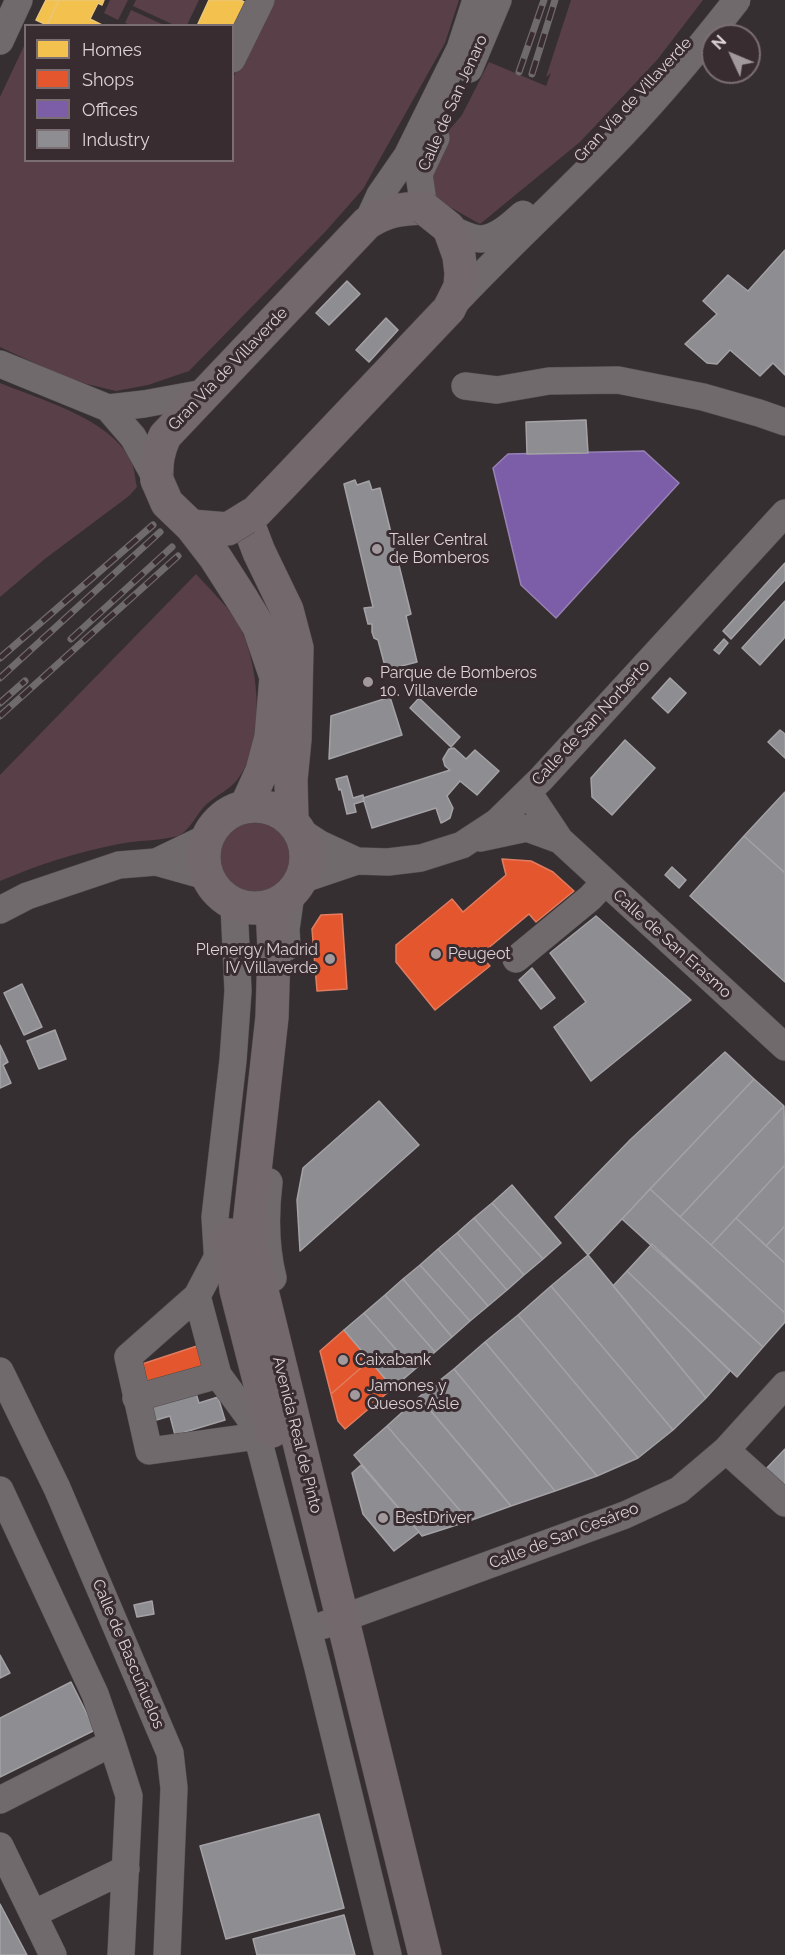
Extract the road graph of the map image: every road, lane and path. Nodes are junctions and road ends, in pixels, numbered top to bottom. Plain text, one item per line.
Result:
1 (20, 0) edge
2 (261, 0) edge
3 (476, 0) edge
4 (498, 0) edge
5 (721, 0) edge
6 (736, 0) edge
7 (10, 37) edge
8 (468, 52) junction
9 (234, 55) edge
10 (436, 218) junction
11 (367, 223) junction
12 (449, 309) junction
13 (0, 364) edge
14 (465, 386) dead end
15 (204, 393) junction
16 (108, 408) junction
17 (785, 422) edge
18 (157, 480) junction
19 (785, 513) edge
20 (246, 518) junction
21 (191, 526) junction
22 (528, 792) junction
23 (246, 806) junction
24 (296, 826) junction
25 (206, 838) junction
26 (474, 839) junction
27 (560, 840) junction
28 (357, 861) junction
29 (156, 862) junction
30 (206, 876) junction
31 (605, 882) junction
32 (269, 899) junction
33 (0, 910) edge
34 (516, 959) dead end
35 (785, 1047) edge
36 (217, 1258) junction
37 (197, 1296) junction
38 (0, 1371) edge
39 (218, 1375) junction
40 (785, 1385) edge
41 (136, 1398) junction
42 (256, 1430) junction
43 (726, 1450) junction
44 (0, 1490) edge
45 (785, 1503) edge
46 (332, 1622) junction
47 (112, 1743) junction
48 (0, 1800) edge
49 (0, 1846) edge
50 (126, 1869) junction
51 (33, 1914) junction
52 (53, 1955) edge
53 (121, 1955) edge
54 (167, 1955) edge
55 (388, 1955) edge
56 (403, 1955) edge
57 (425, 1955) edge
58 (440, 1955) edge

1 - 7 street
2 - 9 street
3 - 8 street, Calle de San Jenaro
4 - 8 street, Calle de San Jenaro
5 - 10 street, Gran Vía de Villaverde, bridge
6 - 12 street, Gran Vía de Villaverde, bridge
8 - 10 street, Calle de San Jenaro
8 - 11 street, Calle de San Jenaro
10 - 11 main road, Gran Vía de Villaverde
10 - 12 main road, Gran Vía de Villaverde, bridge
11 - 15 main road, Gran Vía de Villaverde
12 - 20 main road, Gran Vía de Villaverde
13 - 16 street
14 - 17 street
15 - 16 street
15 - 18 main road, Gran Vía de Villaverde
16 - 18 street
18 - 21 main road, bridge
19 - 22 street, Calle de San Norberto
20 - 21 main road, Gran Vía de Villaverde, bridge
20 - 24 main road
21 - 23 main road, bridge
22 - 26 street, Calle de San Norberto
22 - 27 street, Calle de San Erasmo
23 - 24 main road
23 - 25 main road
24 - 28 street, Calle de San Norberto
24 - 32 main road
25 - 29 street
25 - 30 main road
26 - 27 street, Calle de San Erasmo
26 - 28 street, Calle de San Norberto
27 - 31 street, Calle de San Erasmo
28 - 32 street, Calle de San Norberto
29 - 30 street
29 - 33 street
30 - 32 main road
31 - 34 street
31 - 35 street, Calle de San Erasmo
32 - 36 street
32 - 46 street
32 - 46 main road, Avenida Real de Pinto
36 - 37 street
36 - 42 street
37 - 39 street
37 - 41 street
38 - 54 street, Calle de Bascuñuelos
39 - 41 street
39 - 42 street
40 - 43 street, Calle de San Cesáreo
41 - 42 street
42 - 46 street
43 - 45 street
43 - 46 street, Calle de San Cesáreo
44 - 47 street
46 - 55 street
46 - 56 main road, Avenida Real de Pinto
46 - 57 main road, Avenida Real de Pinto
46 - 58 street
47 - 48 street
47 - 50 street
49 - 51 street
50 - 51 street
50 - 53 street
51 - 52 street

